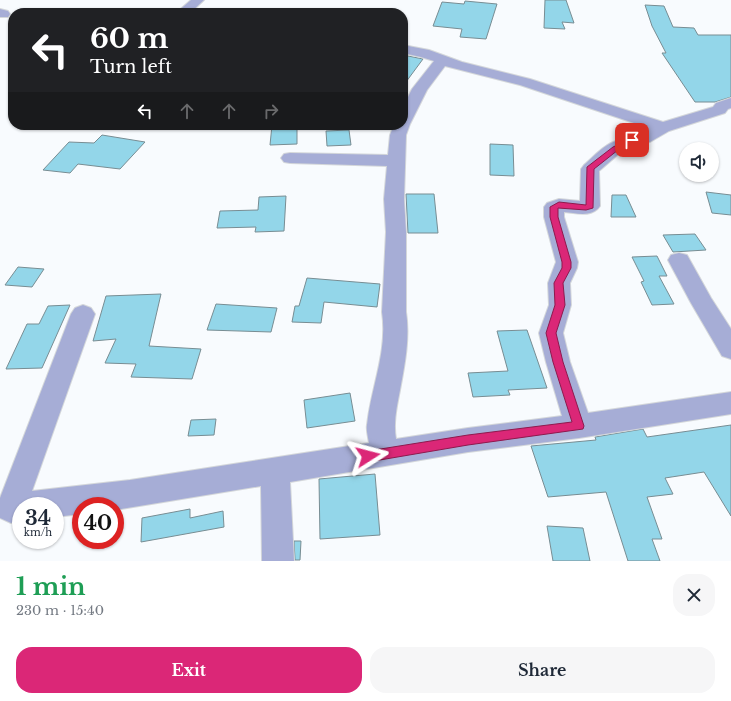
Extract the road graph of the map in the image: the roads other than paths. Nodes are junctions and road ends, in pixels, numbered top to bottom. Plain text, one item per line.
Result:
1 (198, 0) edge
2 (188, 8) edge
3 (408, 50) edge
4 (442, 59) junction
5 (731, 103) edge
6 (408, 112) edge
7 (663, 127) junction
8 (400, 130) edge
9 (290, 158) dead end
10 (396, 161) junction
11 (679, 260) dead end
12 (83, 314) dead end
13 (731, 349) edge
14 (731, 403) edge
15 (579, 426) junction
16 (384, 454) junction
17 (275, 470) junction
18 (19, 497) edge
19 (64, 501) edge
20 (278, 561) edge

1 - 2 street
3 - 4 street
4 - 6 street
4 - 7 street
5 - 7 street
7 - 15 street
8 - 10 street
9 - 10 street
10 - 16 street
11 - 13 street
12 - 18 street
14 - 15 street
15 - 16 street
16 - 17 street
17 - 19 street
17 - 20 street

